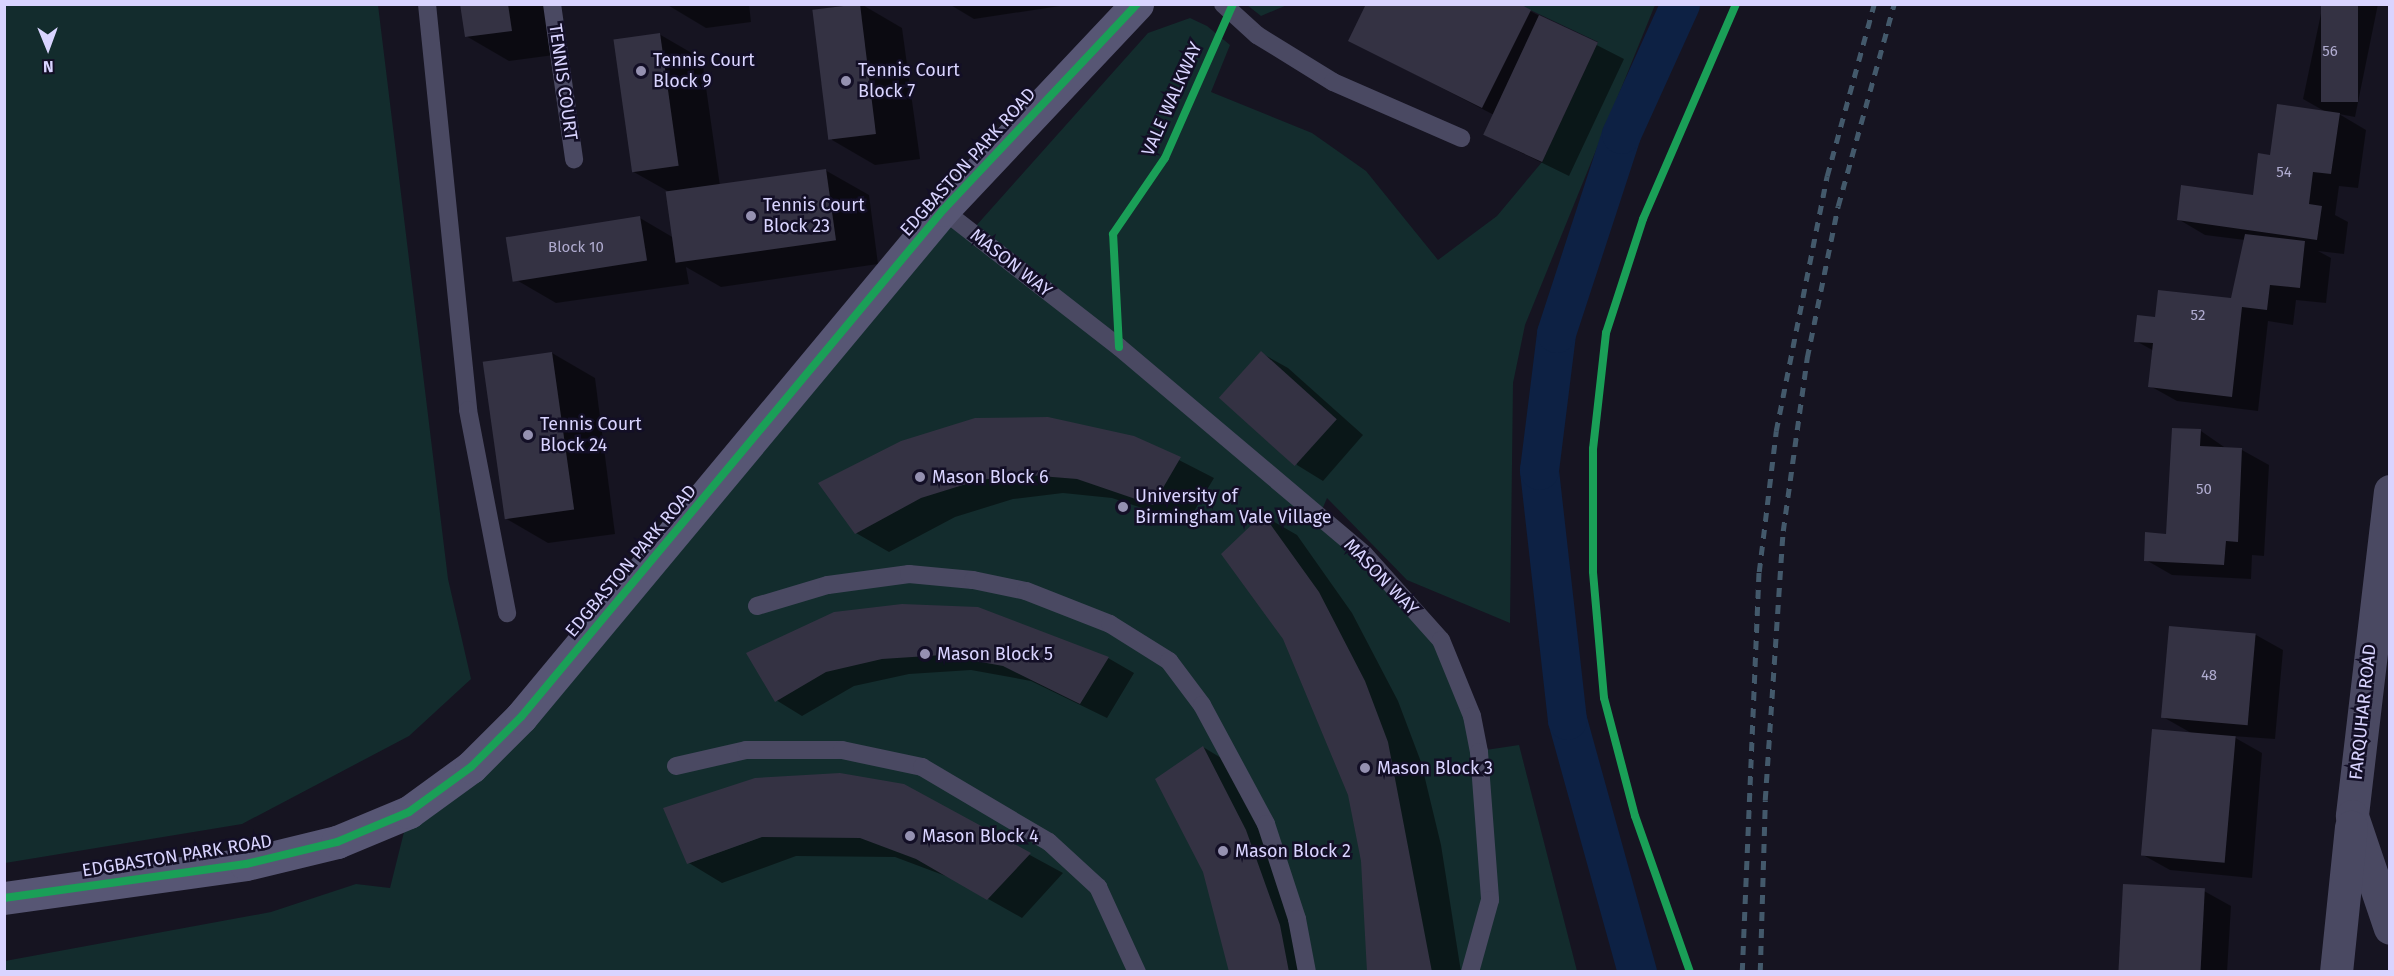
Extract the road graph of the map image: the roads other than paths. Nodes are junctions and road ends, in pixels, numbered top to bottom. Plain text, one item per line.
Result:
1 (427, 4) edge
2 (552, 4) edge
3 (1137, 4) edge
4 (1223, 4) edge
5 (1461, 138) dead end
6 (574, 159) dead end
7 (943, 210) junction
8 (2390, 491) edge
9 (757, 606) dead end
10 (507, 613) dead end
11 (676, 766) dead end
12 (2352, 816) junction
13 (4, 898) edge
14 (2390, 928) edge
15 (1137, 972) edge
16 (1307, 972) edge
17 (1470, 972) edge
18 (2336, 972) edge

1 - 10 lane
2 - 6 lane, TENNIS COURT
3 - 7 street, EDGBASTON PARK ROAD
4 - 5 lane
7 - 13 street, EDGBASTON PARK ROAD
7 - 17 lane, MASON WAY
8 - 12 street, FARQUHAR ROAD
9 - 16 lane
11 - 15 lane
12 - 14 street, FARQUHAR ROAD
12 - 18 street

